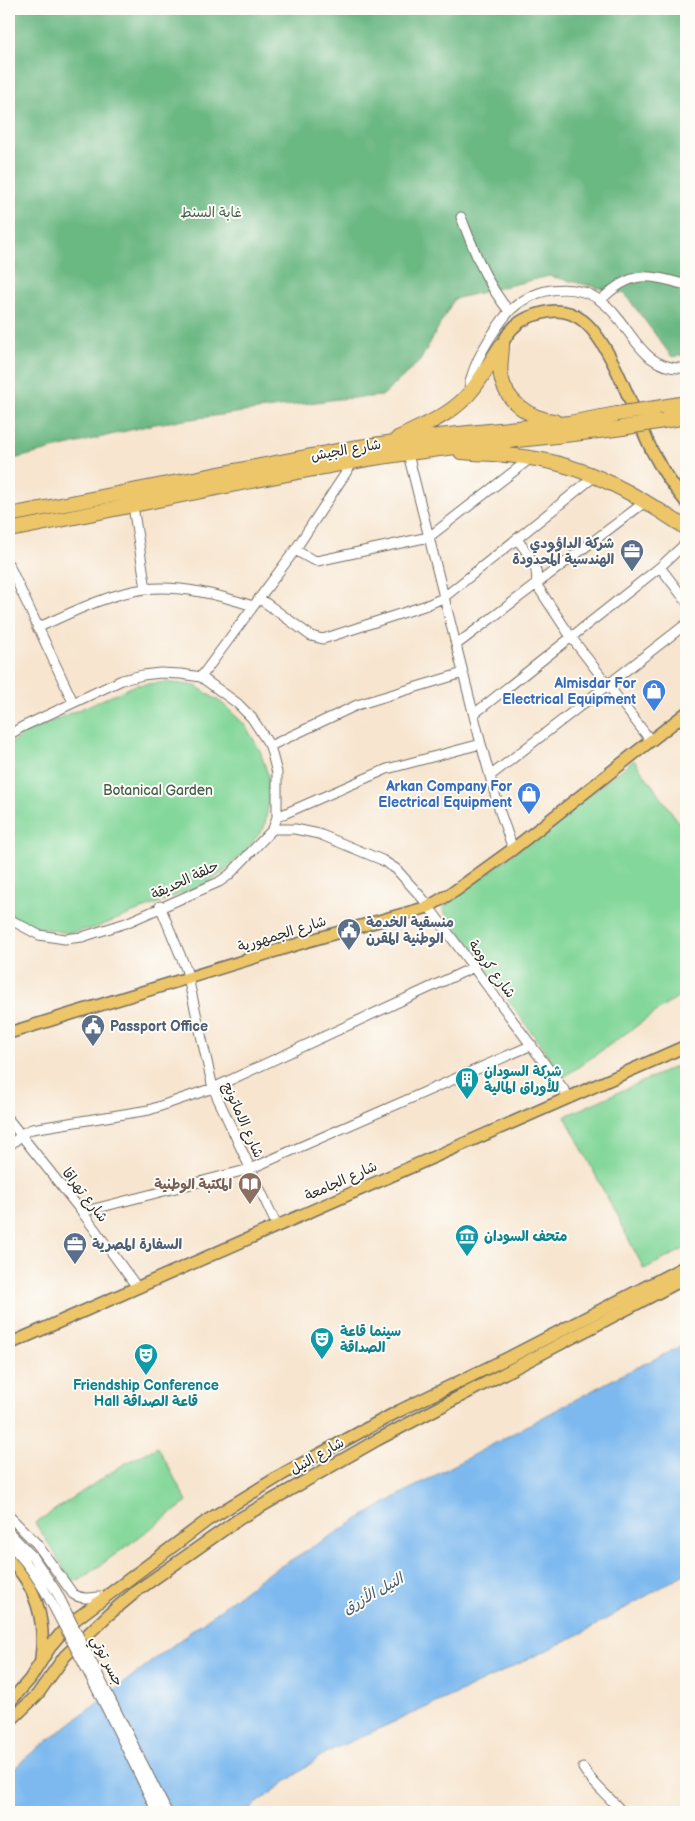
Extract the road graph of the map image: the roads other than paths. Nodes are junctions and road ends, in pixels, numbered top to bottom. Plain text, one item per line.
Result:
1 (461, 217) dead end
2 (686, 285) edge
3 (601, 300) junction
4 (509, 311) junction
5 (502, 344) junction
6 (686, 368) edge
7 (471, 392) junction
8 (686, 403) edge
9 (686, 417) edge
10 (569, 423) junction
11 (390, 442) junction
12 (438, 450) junction
13 (408, 454) junction
14 (532, 458) junction
15 (353, 462) junction
16 (596, 476) junction
17 (645, 502) junction
18 (686, 502) edge
19 (133, 506) junction
20 (9, 515) edge
21 (686, 528) edge
22 (9, 530) edge
23 (429, 537) junction
24 (517, 539) junction
25 (686, 543) edge
26 (295, 550) junction
27 (9, 565) edge
28 (660, 567) junction
29 (536, 584) junction
30 (146, 589) junction
31 (259, 598) junction
32 (443, 598) junction
33 (686, 601) edge
34 (253, 606) junction
35 (686, 624) edge
36 (37, 628) junction
37 (571, 637) junction
38 (456, 645) junction
39 (463, 674) junction
40 (201, 678) junction
41 (608, 686) junction
42 (73, 702) junction
43 (474, 714) junction
44 (686, 714) edge
45 (9, 735) edge
46 (651, 741) junction
47 (481, 744) junction
48 (270, 746) junction
49 (490, 776) junction
50 (277, 817) junction
51 (273, 829) junction
52 (513, 850) junction
53 (160, 906) junction
54 (428, 907) junction
55 (10, 922) edge
56 (474, 967) junction
57 (187, 979) junction
58 (9, 1033) edge
59 (532, 1045) junction
60 (686, 1046) edge
61 (213, 1088) junction
62 (570, 1098) junction
63 (9, 1120) edge
64 (21, 1136) junction
65 (9, 1146) edge
66 (250, 1169) junction
67 (82, 1212) junction
68 (277, 1226) junction
69 (686, 1266) edge
70 (686, 1278) edge
71 (138, 1287) junction
72 (9, 1344) edge
73 (510, 1357) junction
74 (517, 1367) junction
75 (399, 1410) junction
76 (407, 1424) junction
77 (230, 1505) junction
78 (9, 1516) edge
79 (239, 1520) junction
80 (9, 1532) edge
81 (9, 1544) edge
82 (9, 1559) edge
83 (107, 1596) junction
84 (40, 1665) junction
85 (9, 1703) edge
86 (9, 1722) edge
87 (583, 1768) dead end
88 (157, 1812) edge
89 (167, 1812) edge
90 (622, 1812) edge

1 - 4 street
2 - 3 street
3 - 4 street
3 - 6 street
4 - 7 street
5 - 7 highway
5 - 10 highway
5 - 18 main road
7 - 11 highway
8 - 10 highway, شارع الجيش, bridge
9 - 12 highway, شارع الجيش, bridge
10 - 11 highway, شارع الجيش
11 - 20 highway, شارع الجيش
12 - 13 highway, شارع الجيش
12 - 14 highway
13 - 15 highway, شارع الجيش
13 - 23 street
14 - 16 highway
14 - 23 street
15 - 19 highway, شارع الجيش
15 - 26 street
16 - 17 highway
16 - 24 street
17 - 21 highway
17 - 29 street
19 - 22 highway, شارع الجيش
19 - 30 street
23 - 26 street
23 - 32 street
24 - 29 street
24 - 32 street
25 - 28 street
26 - 31 street
27 - 36 street
28 - 33 street
28 - 37 street
29 - 37 street
29 - 38 street
30 - 34 street
30 - 36 street
31 - 32 street
31 - 34 street
32 - 38 street
34 - 40 street
35 - 41 street
36 - 42 street
37 - 41 street
37 - 43 street
38 - 39 street
39 - 43 street
39 - 48 street
40 - 42 street, حلقة الحديقة
40 - 48 street, حلقة الحديقة
41 - 46 street
41 - 49 street
42 - 45 street, حلقة الحديقة
43 - 47 street
44 - 46 main road, شارع الجمهورية
46 - 52 main road, شارع الجمهورية
47 - 49 street
47 - 50 street
48 - 50 street, حلقة الحديقة
49 - 52 street
50 - 51 street, حلقة الحديقة
51 - 53 street, حلقة الحديقة
51 - 54 street, شارع كرومة
52 - 54 main road, شارع الجمهورية
53 - 55 street, حلقة الحديقة
53 - 57 street, شارع الاماتونج
54 - 56 street, شارع كرومة
54 - 57 main road, شارع الجمهورية
56 - 59 street, شارع كرومة
56 - 61 street
57 - 58 main road, شارع الجمهورية
57 - 61 street, شارع الاماتونج
59 - 62 street, شارع كرومة
59 - 66 street
60 - 62 main road, شارع الجامعة
61 - 64 street
61 - 66 street, شارع الاماتونج
62 - 68 main road, شارع الجامعة
63 - 64 street, شارع تهراقا
64 - 65 street
64 - 67 street, شارع تهراقا
66 - 67 street
66 - 68 street, شارع الاماتونج
67 - 71 street, شارع تهراقا
68 - 71 main road, شارع الجامعة
69 - 73 main road, شارع النيل
70 - 74 main road, شارع النيل
71 - 72 main road, شارع الجامعة
73 - 74 main road
73 - 75 main road, شارع النيل
74 - 76 main road, شارع النيل
75 - 76 main road
75 - 77 main road, شارع النيل
76 - 79 main road, شارع النيل
77 - 79 main road
77 - 83 main road, شارع النيل
78 - 83 street
79 - 86 main road, شارع النيل
80 - 89 street, جسر توتي, bridge
81 - 88 street, جسر توتي, bridge
82 - 84 main road
83 - 84 main road, شارع النيل
84 - 85 main road, شارع النيل
87 - 90 street

